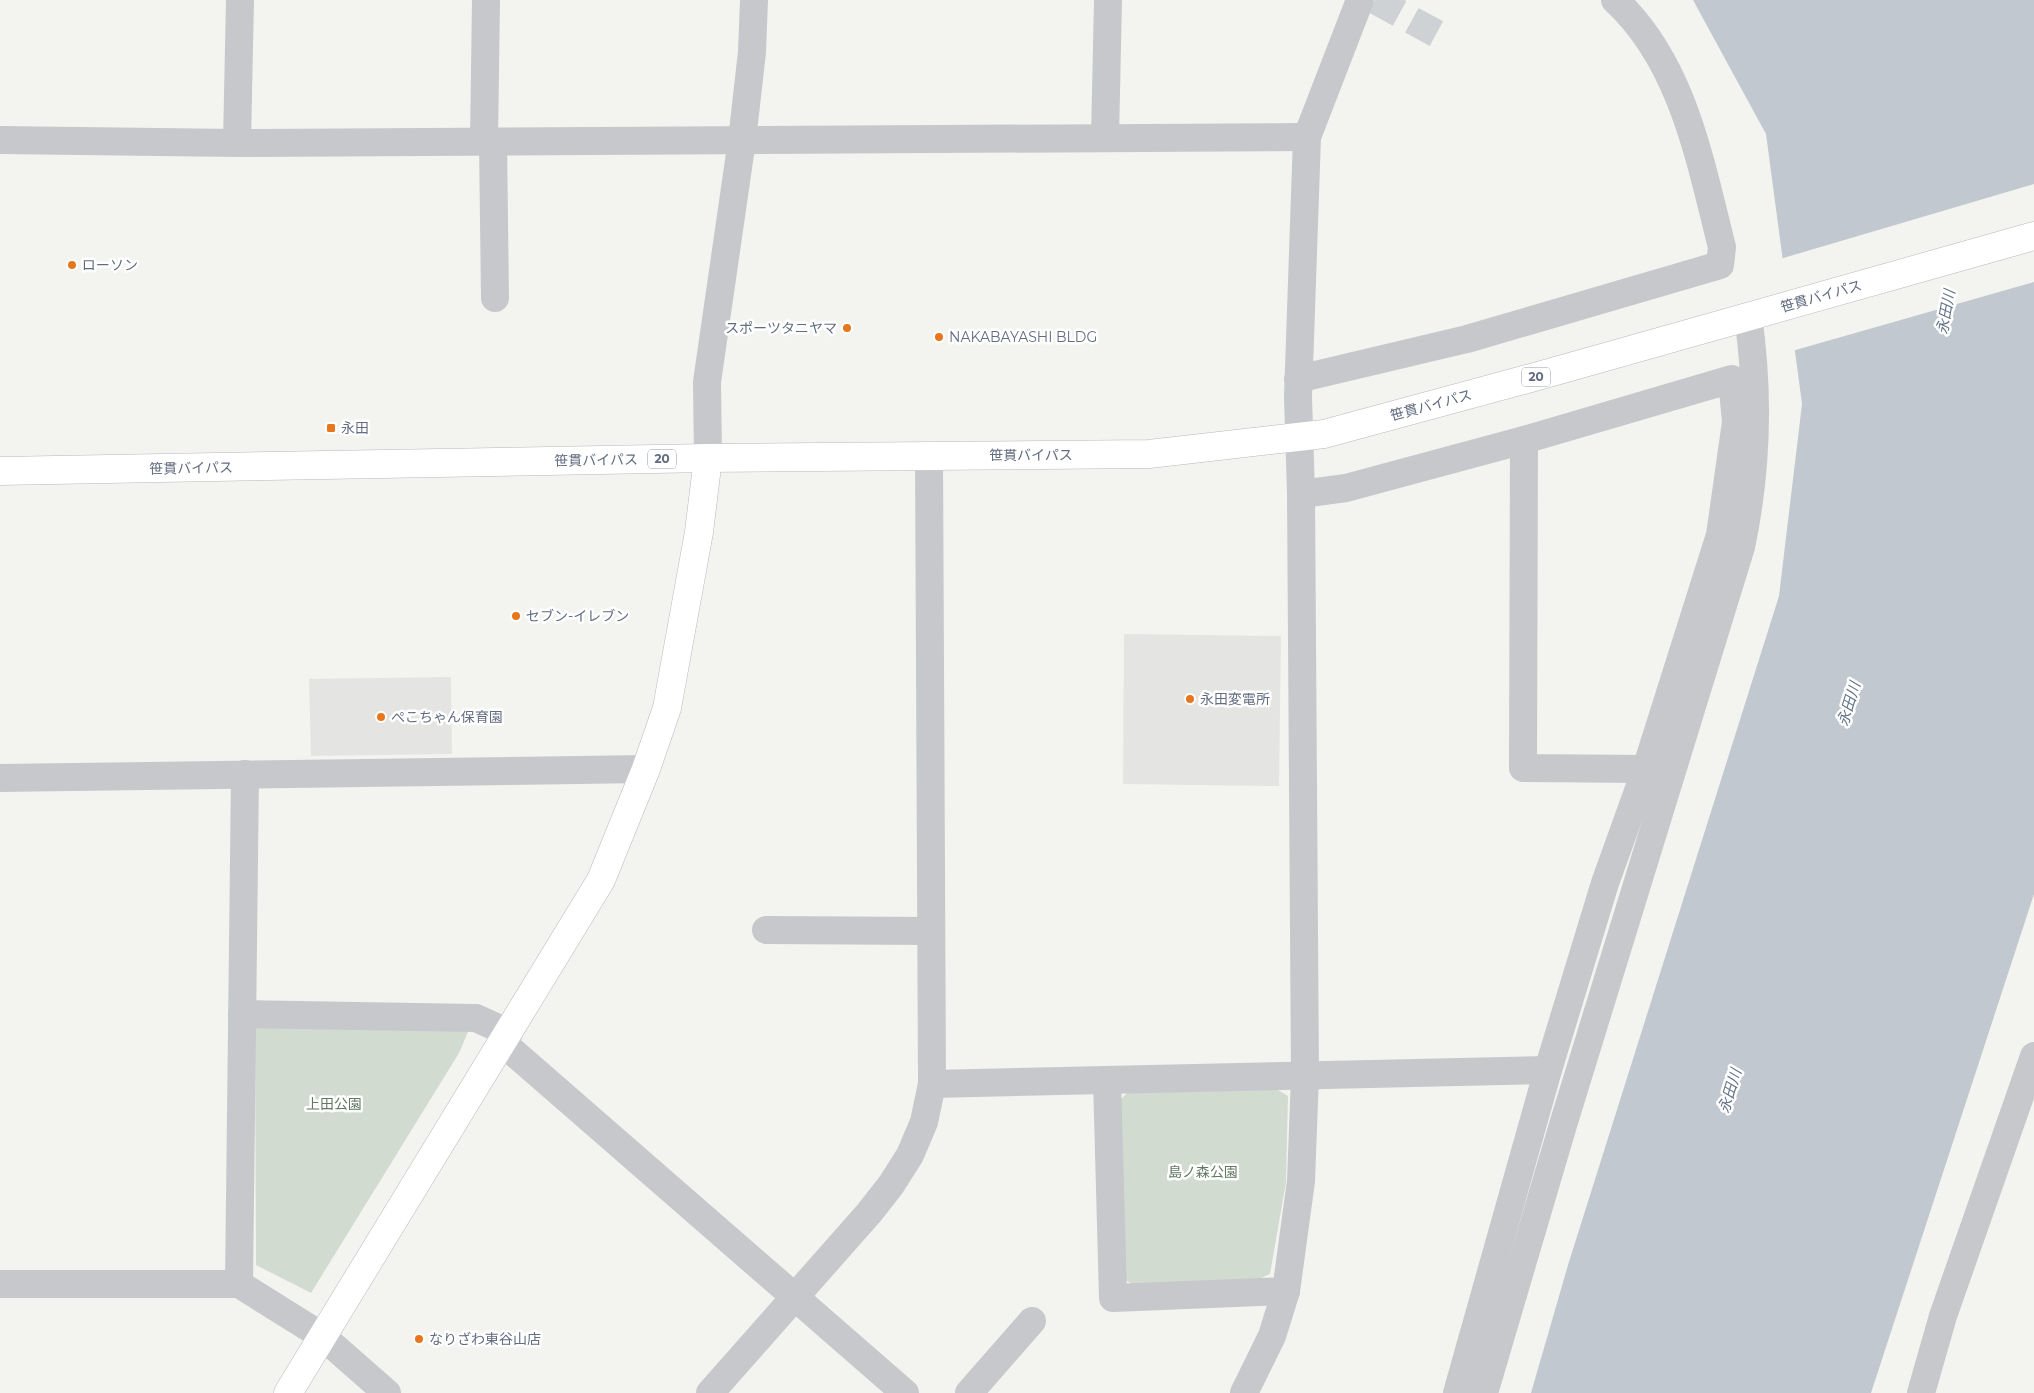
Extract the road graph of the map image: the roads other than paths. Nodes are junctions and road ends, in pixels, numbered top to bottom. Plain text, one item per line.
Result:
1 (240, 0) edge
2 (486, 0) edge
3 (754, 0) edge
4 (1108, 0) edge
5 (1360, 0) edge
6 (1615, 0) edge
7 (1307, 137) junction
8 (1105, 138) junction
9 (0, 140) edge
10 (742, 140) junction
11 (488, 142) junction
12 (237, 143) junction
13 (2034, 236) edge
14 (495, 298) dead end
15 (1748, 316) junction
16 (1298, 380) junction
17 (1298, 439) junction
18 (1524, 440) junction
19 (929, 456) junction
20 (708, 458) junction
21 (0, 471) edge
22 (1301, 494) junction
23 (646, 769) junction
24 (1646, 769) junction
25 (245, 774) junction
26 (0, 778) edge
27 (766, 930) dead end
28 (931, 931) junction
29 (242, 1014) junction
30 (506, 1038) junction
31 (2034, 1056) edge
32 (1548, 1070) junction
33 (1306, 1076) junction
34 (1107, 1080) junction
35 (932, 1084) junction
36 (0, 1284) edge
37 (239, 1284) junction
38 (1286, 1291) junction
39 (795, 1297) junction
40 (1032, 1321) dead end
41 (322, 1336) junction
42 (288, 1393) edge
43 (387, 1393) edge
44 (710, 1393) edge
45 (905, 1393) edge
46 (969, 1393) edge
47 (1244, 1393) edge
48 (1457, 1393) edge
49 (1484, 1393) edge
50 (1921, 1393) edge

1 - 12 street
2 - 11 street
3 - 10 street
4 - 8 street
5 - 7 street
6 - 16 street
7 - 8 street
7 - 16 street
8 - 10 street
9 - 12 street
10 - 11 street
10 - 20 street
11 - 12 street
11 - 14 street
13 - 15 main road, 笹貫バイパス / 20
15 - 17 main road, 笹貫バイパス / 20
15 - 49 street
16 - 17 street
17 - 19 main road, 笹貫バイパス / 20
17 - 22 street
18 - 22 street
18 - 24 street
18 - 24 street
19 - 20 main road, 笹貫バイパス / 20
19 - 28 street
20 - 21 main road, 笹貫バイパス / 20
20 - 23 main road
22 - 33 street
23 - 25 street
23 - 30 main road
24 - 32 street
25 - 26 street
25 - 29 street
27 - 28 street
28 - 35 street
29 - 30 street
29 - 37 street
30 - 39 street
30 - 41 main road
31 - 50 street
32 - 33 street
32 - 48 street
33 - 34 street
33 - 38 street
34 - 35 street
34 - 38 street
35 - 39 street
36 - 37 street
37 - 41 street
38 - 47 street
39 - 44 street
39 - 45 street
40 - 46 street
41 - 42 main road
41 - 43 street

